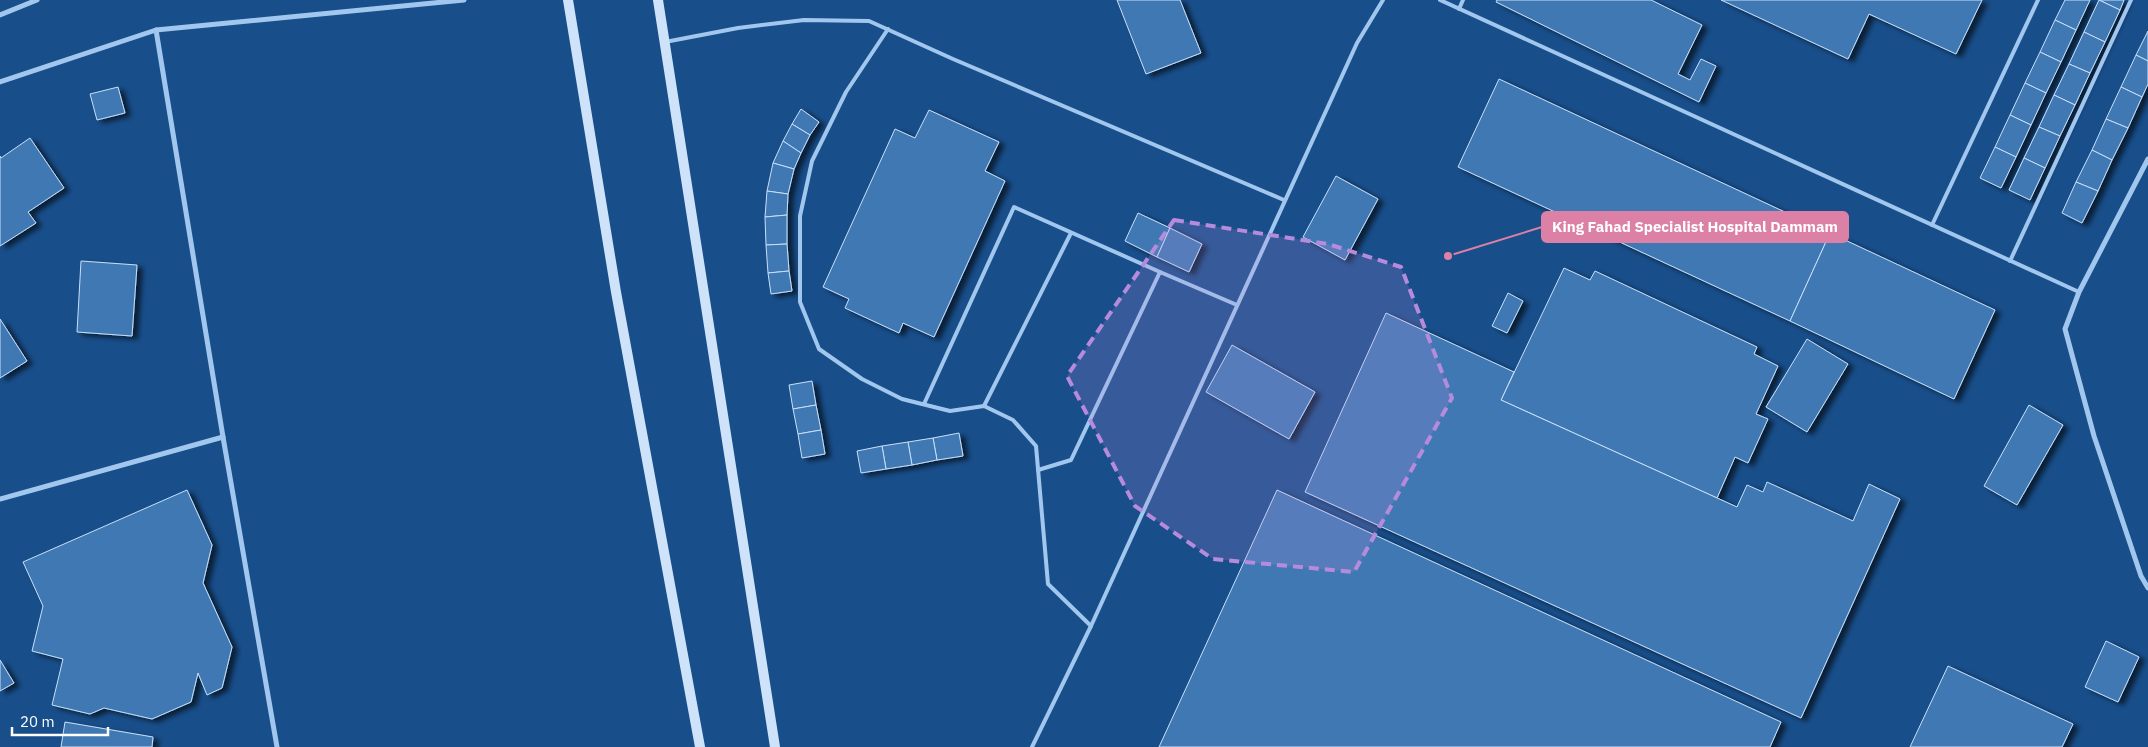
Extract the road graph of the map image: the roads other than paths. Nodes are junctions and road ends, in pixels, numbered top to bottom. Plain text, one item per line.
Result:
1 (36, 0) edge
2 (464, 0) edge
3 (568, 0) edge
4 (658, 0) edge
5 (1383, 0) edge
6 (1440, 0) edge
7 (1463, 0) edge
8 (2038, 0) edge
9 (2131, 0) edge
10 (1458, 9) junction
11 (0, 15) edge
12 (888, 29) junction
13 (156, 30) junction
14 (665, 42) junction
15 (0, 82) edge
16 (2148, 158) edge
17 (1284, 200) junction
18 (1932, 225) junction
19 (1071, 233) junction
20 (2010, 261) junction
21 (1160, 272) junction
22 (2079, 292) junction
23 (1237, 305) junction
24 (924, 404) junction
25 (984, 406) junction
26 (223, 437) junction
27 (1038, 470) junction
28 (0, 499) edge
29 (2148, 588) edge
30 (1091, 626) junction
31 (277, 747) edge
32 (700, 747) edge
33 (775, 747) edge
34 (1032, 747) edge

1 - 11 street
2 - 13 street
3 - 32 street
4 - 14 street
5 - 17 lane
6 - 10 lane
7 - 10 lane
8 - 18 lane
9 - 20 lane
10 - 18 lane
12 - 14 lane
12 - 17 lane
12 - 24 lane
13 - 15 street
13 - 26 street
14 - 33 street
16 - 22 street
17 - 23 lane
18 - 20 lane
19 - 21 lane
19 - 24 lane
19 - 25 lane
20 - 22 lane
21 - 23 lane
21 - 27 lane
22 - 29 street
23 - 30 lane
24 - 25 lane
25 - 27 lane
26 - 28 street
26 - 31 street
27 - 30 lane
30 - 34 lane

